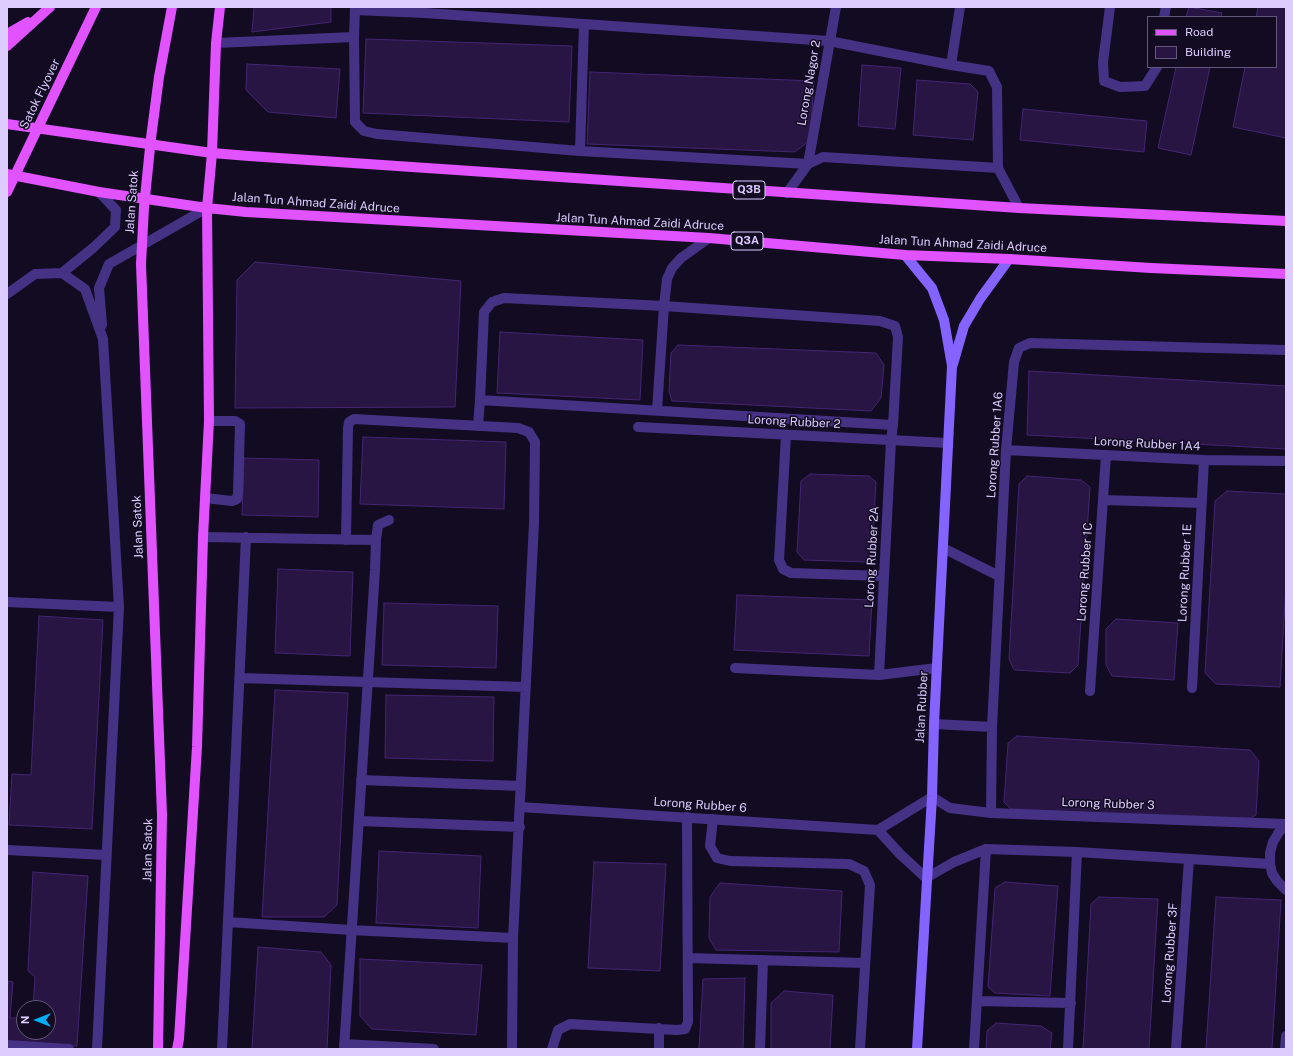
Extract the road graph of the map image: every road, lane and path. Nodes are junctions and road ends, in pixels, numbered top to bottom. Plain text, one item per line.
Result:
1 (96, 7) edge
2 (172, 7) edge
3 (220, 7) edge
4 (836, 7) edge
5 (960, 7) edge
6 (1110, 7) edge
7 (355, 9) edge
8 (47, 10) edge
9 (425, 10) edge
10 (584, 24) junction
11 (7, 34) edge
12 (354, 37) junction
13 (829, 41) junction
14 (216, 43) junction
15 (7, 46) edge
16 (951, 65) junction
17 (1156, 68) edge
18 (7, 124) edge
19 (580, 151) junction
20 (212, 153) junction
21 (808, 164) junction
22 (998, 168) junction
23 (7, 174) edge
24 (7, 192) edge
25 (99, 192) junction
26 (787, 193) junction
27 (207, 208) junction
28 (1019, 208) junction
29 (1286, 221) edge
30 (709, 238) junction
31 (905, 255) junction
32 (1009, 259) junction
33 (62, 273) junction
34 (1286, 274) edge
35 (7, 294) edge
36 (664, 306) junction
37 (103, 339) junction
38 (1286, 350) edge
39 (952, 366) junction
40 (480, 400) junction
41 (657, 410) junction
42 (209, 421) junction
43 (894, 425) junction
44 (478, 426) junction
45 (638, 427) dead end
46 (786, 435) junction
47 (891, 440) junction
48 (948, 443) junction
49 (1006, 450) junction
50 (1106, 455) junction
51 (1204, 460) junction
52 (1286, 461) edge
53 (205, 498) junction
54 (1103, 500) junction
55 (1202, 503) junction
56 (389, 520) dead end
57 (203, 537) junction
58 (246, 537) junction
59 (346, 540) junction
60 (376, 540) junction
61 (943, 548) junction
62 (884, 576) junction
63 (1000, 576) junction
64 (7, 602) edge
65 (118, 607) junction
66 (735, 668) dead end
67 (937, 668) junction
68 (879, 675) junction
69 (240, 678) junction
70 (368, 682) junction
71 (526, 687) junction
72 (1192, 688) dead end
73 (1090, 691) dead end
74 (934, 724) junction
75 (992, 727) junction
76 (362, 780) junction
77 (521, 786) junction
78 (932, 797) junction
79 (520, 807) junction
80 (991, 813) junction
81 (687, 817) junction
82 (713, 819) junction
83 (359, 821) junction
84 (1286, 825) edge
85 (520, 827) junction
86 (878, 830) junction
87 (986, 849) junction
88 (7, 850) edge
89 (1077, 852) junction
90 (106, 855) junction
91 (1189, 859) junction
92 (1270, 864) junction
93 (926, 878) junction
94 (1286, 890) edge
95 (228, 922) junction
96 (351, 930) junction
97 (513, 938) junction
98 (688, 958) junction
99 (763, 960) junction
100 (864, 963) junction
101 (977, 1001) junction
102 (1071, 1003) junction
103 (659, 1028) junction
104 (1286, 1036) edge
105 (7, 1045) edge
106 (344, 1047) edge
107 (69, 1049) edge
108 (97, 1049) edge
109 (158, 1049) edge
110 (177, 1049) edge
111 (222, 1049) edge
112 (434, 1049) edge
113 (512, 1049) edge
114 (552, 1049) edge
115 (659, 1049) edge
116 (760, 1049) edge
117 (860, 1049) edge
118 (917, 1049) edge
119 (974, 1049) edge
120 (1068, 1049) edge
121 (1176, 1049) edge
122 (1285, 1049) edge

1 - 24 main road, Satok Flyover, bridge
2 - 109 main road, Jalan Satok, bridge
3 - 14 main road
4 - 13 street, Lorong Nagor 2
5 - 16 street
6 - 17 street
7 - 9 street
7 - 12 street
8 - 11 main road
8 - 15 main road
9 - 10 street
10 - 13 street
10 - 19 street
12 - 14 street
12 - 19 street
13 - 16 street
13 - 21 street, Lorong Nagor 2
14 - 20 main road
16 - 22 street
18 - 20 main road
19 - 21 street
20 - 26 main road, Q3B
20 - 27 main road
21 - 22 street
21 - 26 street
22 - 28 street
23 - 25 main road, Jalan Tun Ahmad Zaidi Adruce
25 - 27 main road, Jalan Tun Ahmad Zaidi Adruce
25 - 33 street
26 - 28 main road, Q3B
27 - 30 main road, Jalan Tun Ahmad Zaidi Adruce / Q3A
27 - 37 street
27 - 42 main road
28 - 29 main road, Q3B
30 - 31 main road, Jalan Tun Ahmad Zaidi Adruce / Q3A
30 - 36 street
31 - 32 main road, Jalan Tun Ahmad Zaidi Adruce / Q3A
31 - 39 main road, Jalan Rubber
32 - 34 main road, Jalan Tun Ahmad Zaidi Adruce / Q3A
32 - 39 main road, Jalan Rubber
33 - 35 street
33 - 37 street
36 - 40 street
36 - 41 street
36 - 43 street, Lorong Rubber 2A
37 - 65 street
38 - 49 street, Lorong Rubber 1A6
39 - 48 main road, Jalan Rubber
40 - 41 street
40 - 44 street
41 - 43 street
42 - 53 main road
42 - 53 street
43 - 47 street, Lorong Rubber 2A
44 - 59 street
44 - 71 street
45 - 46 street, Lorong Rubber 2
46 - 47 street, Lorong Rubber 2
46 - 62 street
47 - 48 street, Lorong Rubber 2
47 - 62 street, Lorong Rubber 2A
48 - 61 main road, Jalan Rubber
49 - 50 street, Lorong Rubber 1A4
49 - 63 street, Lorong Rubber 1A6
50 - 51 street, Lorong Rubber 1A4
50 - 54 street, Lorong Rubber 1C
51 - 52 street, Lorong Rubber 1A4
51 - 55 street, Lorong Rubber 1E
53 - 57 main road
54 - 55 street
54 - 73 street, Lorong Rubber 1C
55 - 72 street, Lorong Rubber 1E
56 - 60 street
57 - 58 street
57 - 110 main road
58 - 59 street
58 - 69 street
59 - 60 street
60 - 70 street
61 - 63 street
61 - 67 main road, Jalan Rubber
62 - 68 street, Lorong Rubber 2A
63 - 75 street, Lorong Rubber 1A6
64 - 65 street
65 - 90 street
66 - 68 street
67 - 68 street
67 - 74 main road, Jalan Rubber
69 - 70 street
69 - 95 street
70 - 71 street
70 - 76 street
71 - 77 street
74 - 75 street
74 - 78 main road, Jalan Rubber
75 - 80 street, Lorong Rubber 1A6
76 - 77 street
76 - 83 street
77 - 79 street
78 - 80 street, Lorong Rubber 3
78 - 86 street
78 - 93 main road, Jalan Rubber
79 - 81 street, Lorong Rubber 6
79 - 85 street
80 - 84 street, Lorong Rubber 3
81 - 82 street, Lorong Rubber 6
81 - 98 street
82 - 86 street, Lorong Rubber 6
82 - 100 street
83 - 85 street
83 - 96 street
84 - 92 street
85 - 97 street
86 - 93 street
87 - 89 street
87 - 93 street
87 - 101 street
88 - 90 street
89 - 91 street
89 - 102 street
90 - 108 street
91 - 92 street
91 - 121 street, Lorong Rubber 3F
92 - 94 street
93 - 118 main road, Jalan Rubber
95 - 96 street
95 - 111 street
96 - 97 street
96 - 106 street
97 - 113 street
98 - 99 street
98 - 103 street
99 - 100 street
99 - 116 street
100 - 117 street
101 - 102 street
101 - 119 street
102 - 120 street
103 - 114 street
103 - 115 street
104 - 122 street
105 - 107 street
106 - 112 street

